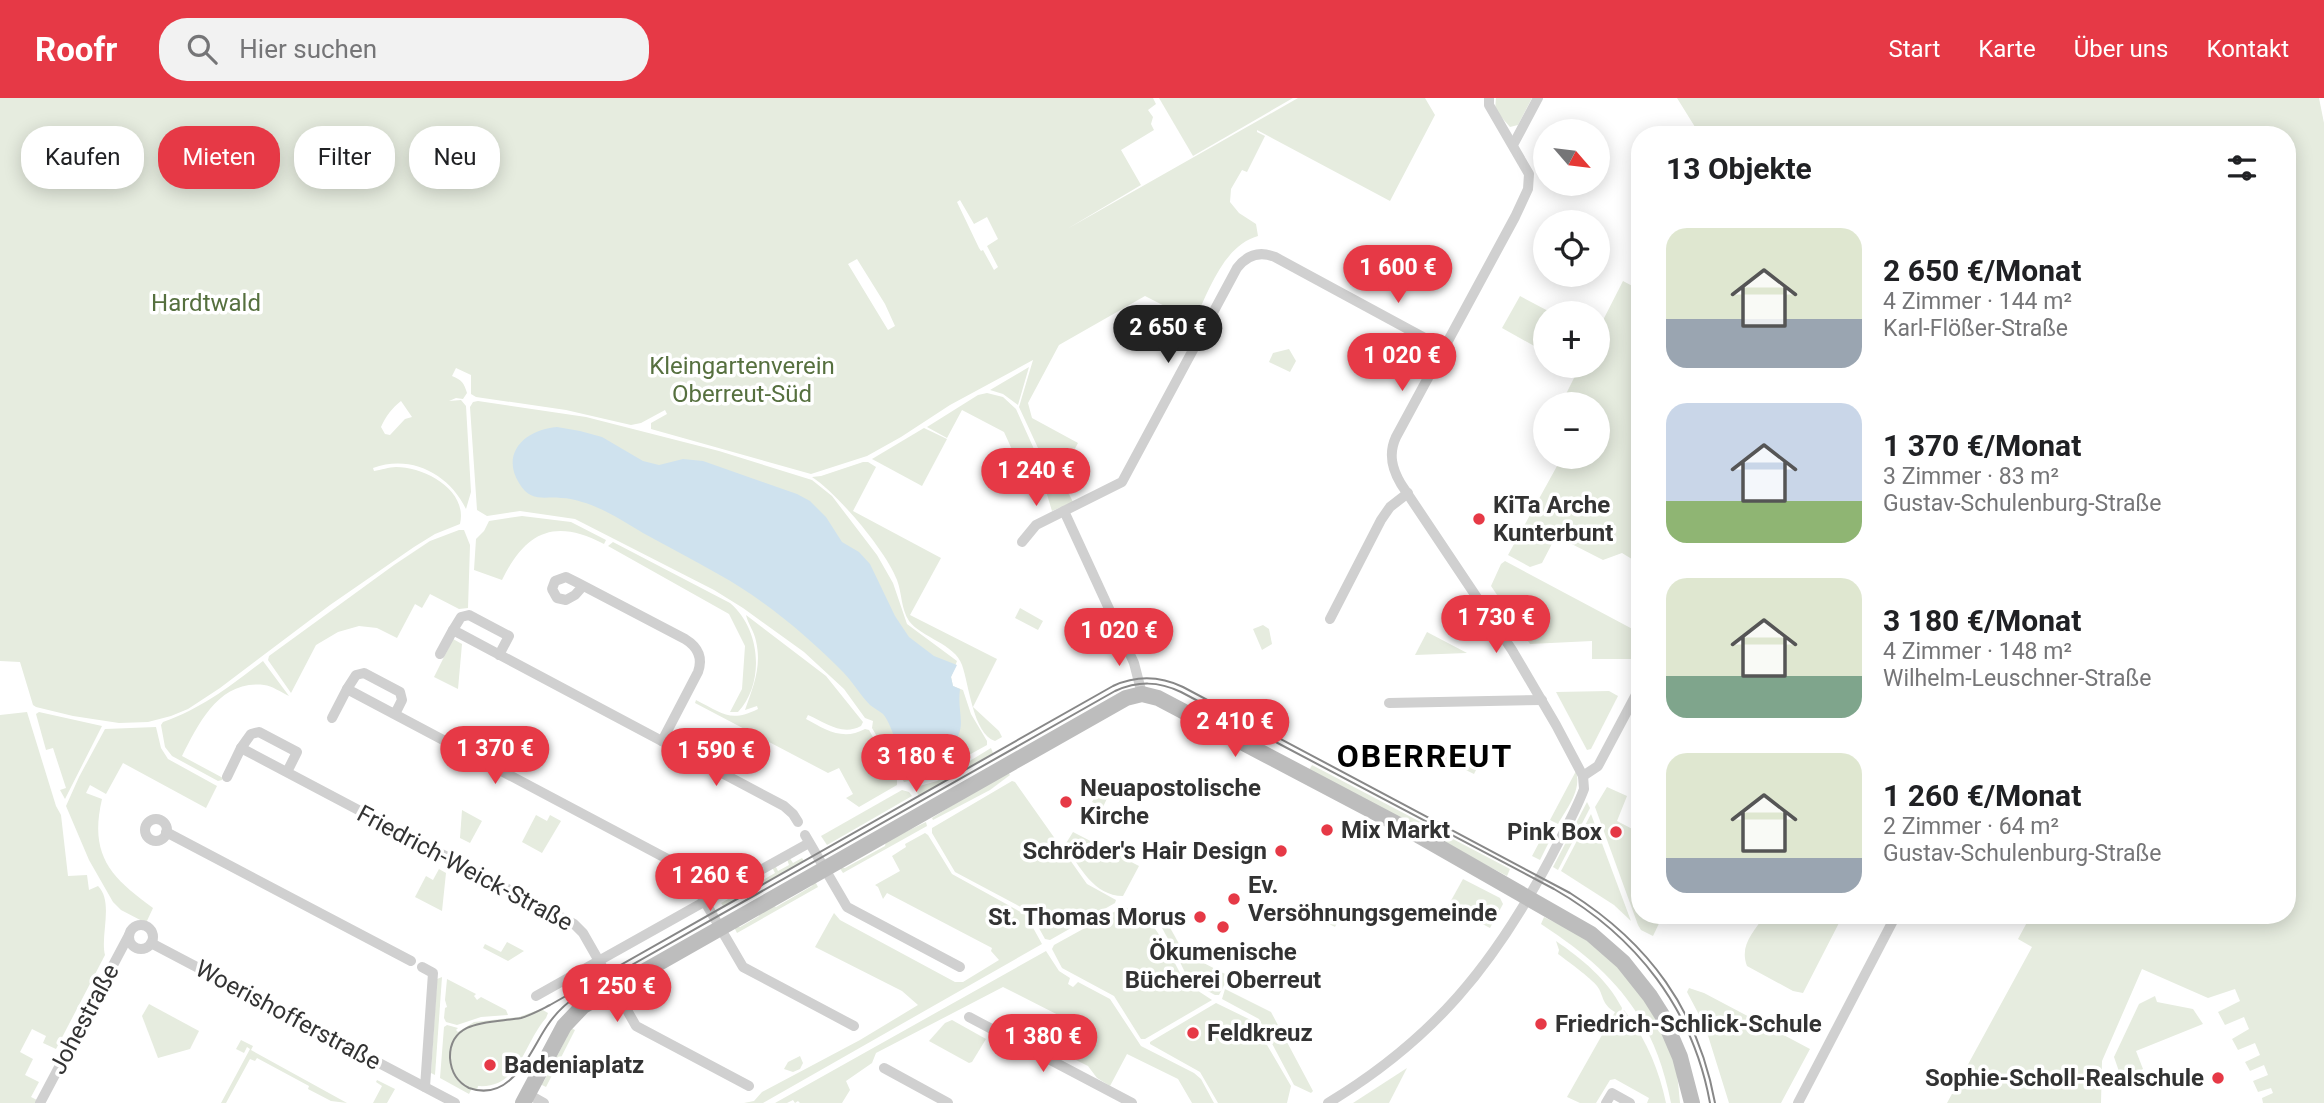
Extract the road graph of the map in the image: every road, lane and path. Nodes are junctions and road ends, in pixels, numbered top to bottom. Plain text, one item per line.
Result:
1 (1489, 98) edge
2 (1538, 98) edge
3 (1513, 145) junction
4 (1443, 348) junction
5 (1408, 493) junction
6 (1064, 511) junction
7 (1022, 542) dead end
8 (583, 586) dead end
9 (1330, 619) dead end
10 (453, 630) junction
11 (440, 654) dead end
12 (499, 655) junction
13 (347, 690) junction
14 (1142, 694) junction
15 (1542, 700) junction
16 (1389, 703) dead end
17 (1631, 704) edge
18 (395, 714) junction
19 (332, 718) dead end
20 (662, 741) junction
21 (242, 748) junction
22 (286, 772) junction
23 (1583, 776) junction
24 (226, 777) dead end
25 (798, 822) dead end
26 (166, 832) dead end
27 (824, 869) junction
28 (1528, 897) junction
29 (704, 901) junction
30 (1891, 924) edge
31 (720, 928) junction
32 (129, 935) junction
33 (151, 943) junction
34 (599, 961) junction
35 (960, 967) dead end
36 (614, 987) junction
37 (536, 996) dead end
38 (969, 1017) dead end
39 (854, 1026) dead end
40 (884, 1068) dead end
41 (750, 1086) dead end
42 (425, 1087) junction
43 (526, 1099) edge
44 (40, 1103) edge
45 (455, 1103) edge
46 (544, 1103) edge
47 (948, 1103) edge
48 (1132, 1103) edge
49 (1328, 1103) edge
50 (1606, 1103) edge
51 (1630, 1103) edge
52 (1692, 1103) edge
53 (1798, 1103) edge

1 - 3 street
2 - 3 street
3 - 4 street
4 - 5 street
4 - 6 street
5 - 9 street
5 - 15 street
6 - 7 street
6 - 14 street
8 - 20 street
10 - 11 street
10 - 12 street
10 - 12 street
12 - 20 street
13 - 18 street
13 - 18 street
13 - 19 street
14 - 27 street
14 - 28 street
15 - 16 street
15 - 23 street
17 - 23 street
18 - 29 street
20 - 25 street
21 - 22 street, Friedrich-Weick-Straße
21 - 22 street
21 - 24 street
22 - 34 street, Friedrich-Weick-Straße
23 - 28 street
26 - 42 street
27 - 29 street
27 - 31 street
27 - 35 street
28 - 49 street
28 - 52 street
29 - 31 street
29 - 34 street
30 - 53 street
31 - 36 street
31 - 39 street
32 - 33 street, Woerishofferstraße
32 - 33 street, Woerishofferstraße
32 - 44 street, Johestraße
33 - 42 street, Woerishofferstraße
34 - 36 street, Friedrich-Weick-Straße
34 - 37 street
36 - 41 street, Friedrich-Weick-Straße
36 - 43 street
38 - 48 street
40 - 47 street
42 - 45 street
43 - 46 street
50 - 51 street

